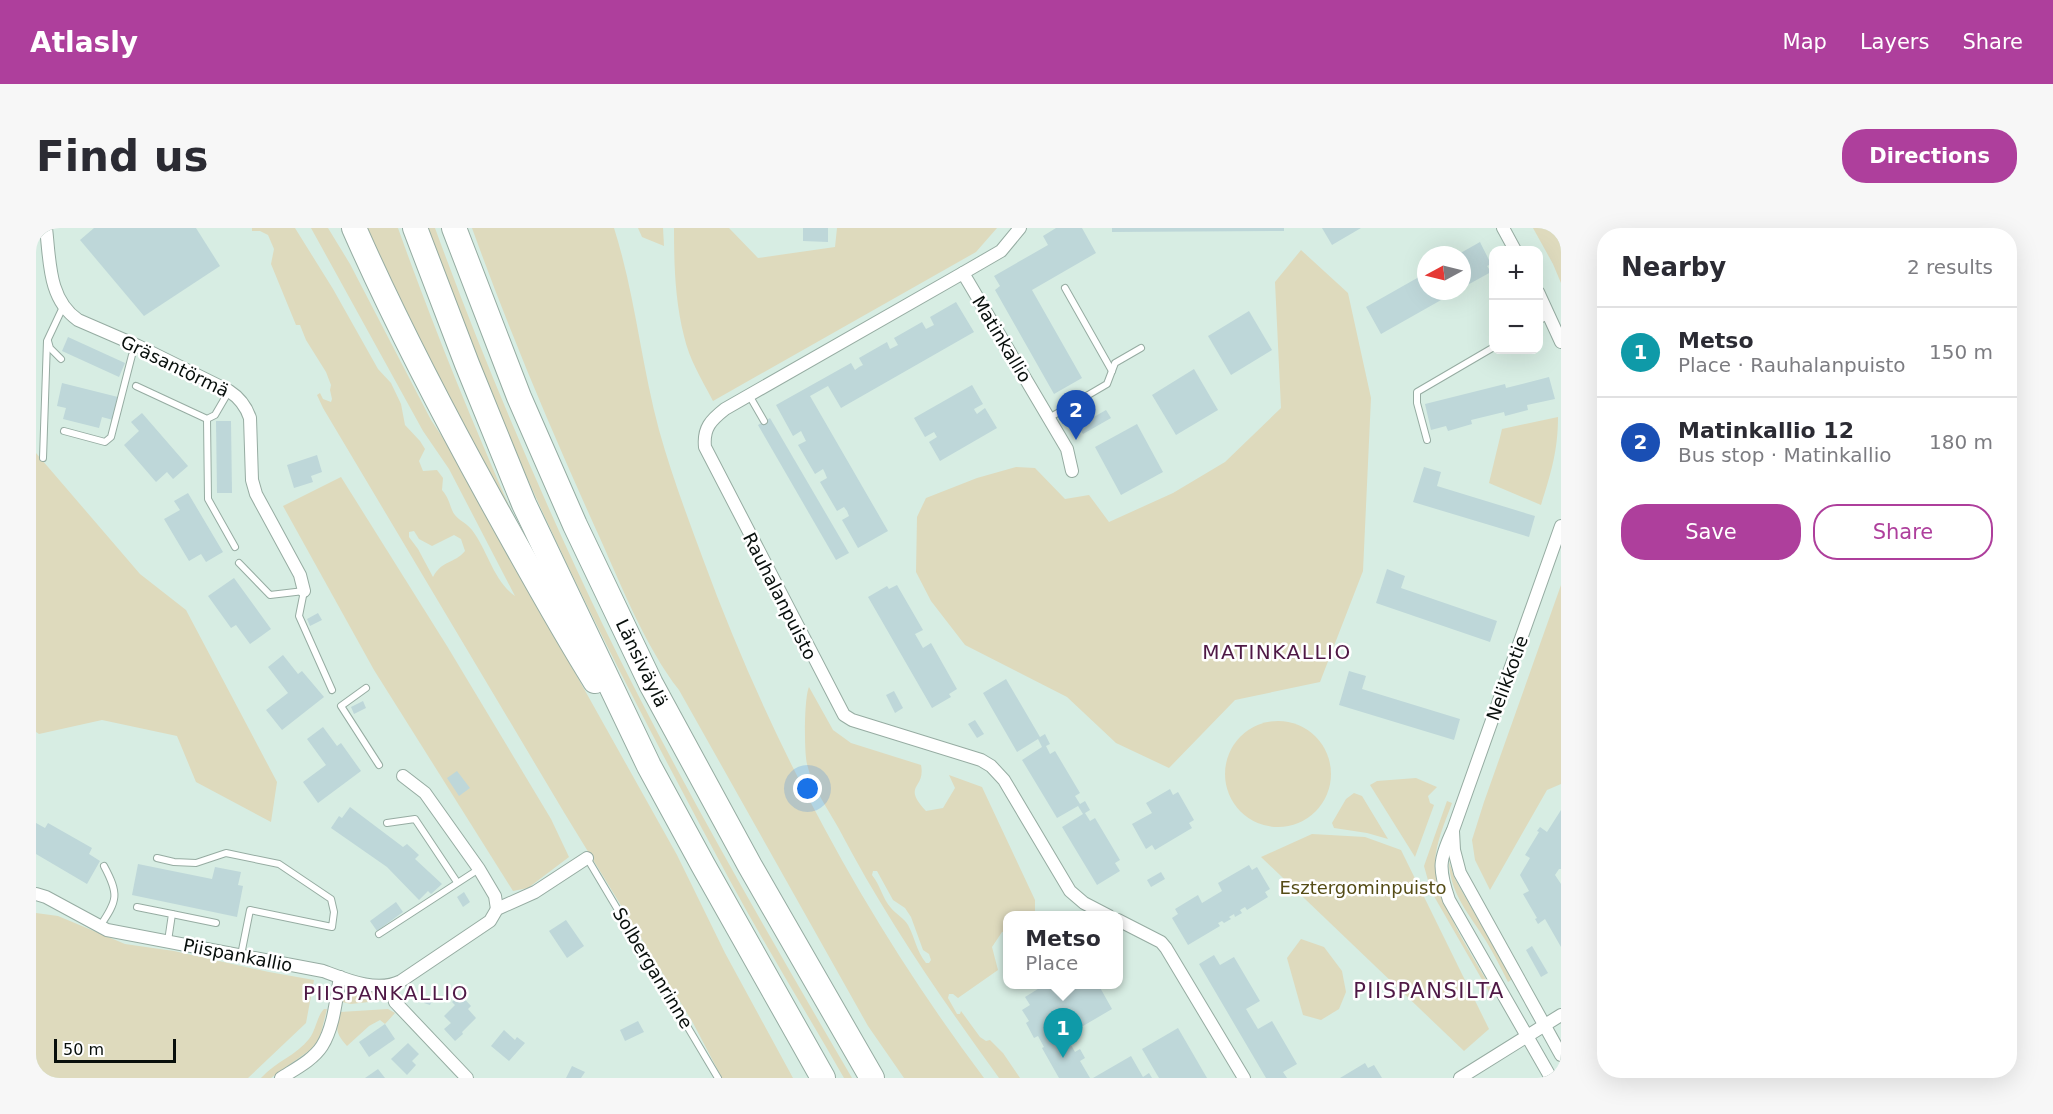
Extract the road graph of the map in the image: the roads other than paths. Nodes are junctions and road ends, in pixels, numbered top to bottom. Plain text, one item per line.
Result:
1 (46, 228) edge
2 (341, 228) edge
3 (354, 228) edge
4 (415, 228) edge
5 (454, 228) edge
6 (1020, 228) edge
7 (1503, 228) edge
8 (1513, 246) edge
9 (963, 273) junction
10 (1065, 288) dead end
11 (384, 297) junction
12 (1541, 300) edge
13 (63, 307) junction
14 (1544, 318) edge
15 (47, 341) junction
16 (1561, 342) edge
17 (1141, 348) dead end
18 (1489, 350) edge
19 (132, 356) dead end
20 (61, 359) dead end
21 (1112, 371) junction
22 (136, 386) dead end
23 (229, 391) junction
24 (749, 395) junction
25 (1049, 418) junction
26 (207, 419) junction
27 (764, 421) dead end
28 (64, 431) dead end
29 (1426, 440) dead end
30 (43, 458) dead end
31 (1072, 471) dead end
32 (1561, 526) edge
33 (236, 547) dead end
34 (239, 563) dead end
35 (304, 591) junction
36 (366, 688) dead end
37 (332, 690) dead end
38 (379, 765) dead end
39 (649, 765) junction
40 (403, 776) dead end
41 (387, 824) dead end
42 (1453, 830) junction
43 (157, 858) dead end
44 (587, 858) joint
45 (104, 866) dead end
46 (479, 869) junction
47 (457, 882) junction
48 (36, 894) edge
49 (137, 908) dead end
50 (497, 909) junction
51 (1101, 911) edge
52 (172, 914) junction
53 (1123, 922) edge
54 (216, 923) dead end
55 (100, 926) junction
56 (379, 934) dead end
57 (168, 941) junction
58 (241, 955) junction
59 (340, 977) junction
60 (390, 986) junction
61 (1561, 1015) edge
62 (1543, 1025) junction
63 (1528, 1037) junction
64 (859, 1054) junction
65 (1561, 1055) edge
66 (281, 1078) edge
67 (467, 1078) edge
68 (718, 1078) edge
69 (822, 1078) edge
70 (872, 1078) edge
71 (881, 1078) edge
72 (1244, 1078) edge
73 (1460, 1078) edge
74 (1551, 1078) edge

1 - 13 street
2 - 11 highway
3 - 11 highway
4 - 39 highway, Länsiväylä
5 - 64 highway, Länsiväylä
6 - 9 street
7 - 8 street
9 - 24 street, Rauhalanpuisto
9 - 25 street, Matinkallio
10 - 21 lane
11 - 39 highway
12 - 14 street
13 - 15 lane
13 - 23 street, Gräsantörmä
14 - 16 street
15 - 20 lane
15 - 30 lane
17 - 21 lane
18 - 29 lane
19 - 28 lane
21 - 25 lane
22 - 26 lane
23 - 26 lane
23 - 35 street, Gräsantörmä
24 - 27 lane
24 - 51 street, Rauhalanpuisto
25 - 31 street, Matinkallio
26 - 33 lane
32 - 42 street, Nelikkotie
34 - 35 lane
35 - 37 lane
36 - 38 lane
39 - 69 highway, Länsiväylä
40 - 46 street
41 - 47 lane
42 - 62 street, Nelikkotie
42 - 63 street, Nelikkotie
43 - 58 lane
44 - 50 street
44 - 68 lane, Solberganrinne
45 - 55 lane
46 - 47 lane
46 - 50 street
47 - 56 lane
48 - 55 street, Piispankallio
49 - 52 lane
50 - 60 street
52 - 54 lane
52 - 57 lane
53 - 72 street
55 - 57 street, Piispankallio
57 - 58 street, Piispankallio
58 - 59 street, Piispankallio
59 - 60 street, Piispankallio
59 - 66 street
60 - 67 street
61 - 62 street
62 - 63 street
62 - 65 street, Nelikkotie
63 - 73 street
63 - 74 street, Nelikkotie
64 - 70 highway, Länsiväylä
64 - 71 highway

